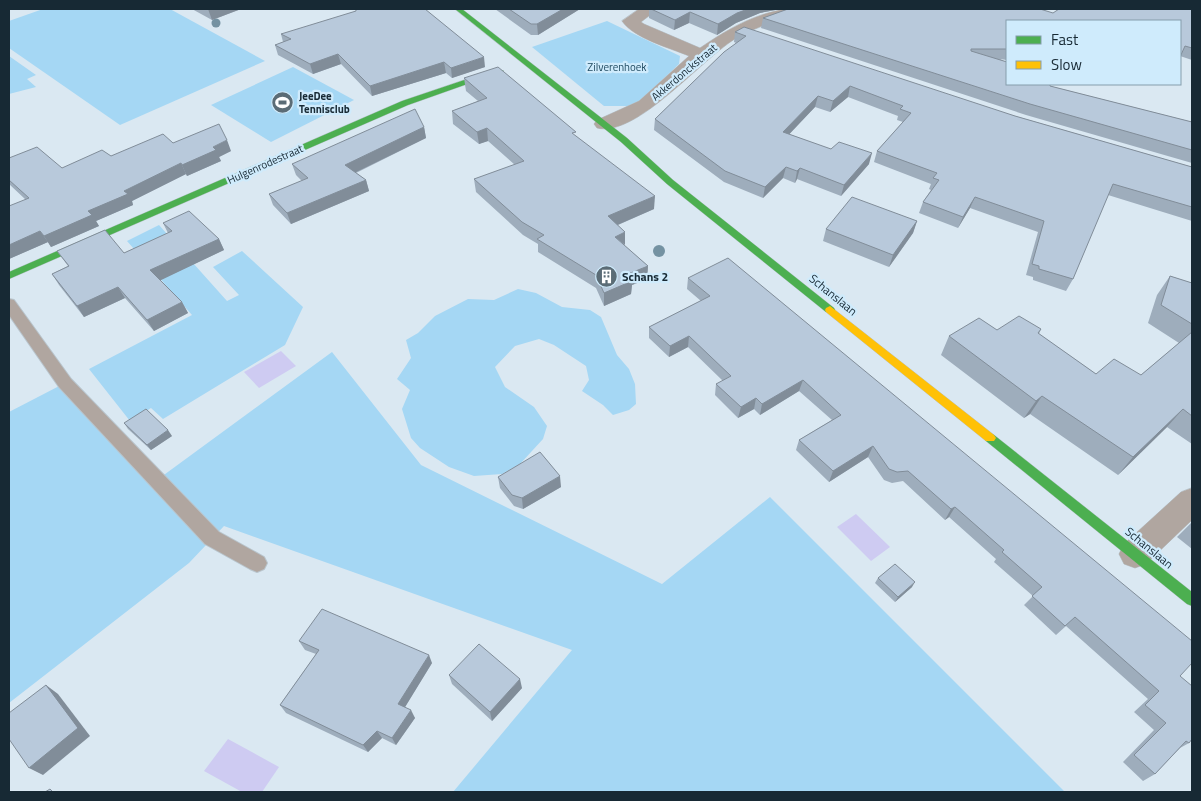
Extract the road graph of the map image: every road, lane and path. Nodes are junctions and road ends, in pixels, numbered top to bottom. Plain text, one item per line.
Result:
1 (458, 9) edge
2 (650, 9) edge
3 (793, 9) edge
4 (742, 29) junction
5 (759, 36) edge
6 (701, 55) junction
7 (525, 62) junction
8 (604, 124) junction
9 (9, 276) edge
10 (9, 304) edge
11 (1192, 501) edge
12 (1135, 554) junction
13 (257, 563) dead end
14 (1192, 600) edge

1 - 7 street, Schanslaan
2 - 6 street
3 - 4 street, Akkerdonckstraat
4 - 5 street
4 - 6 street, Akkerdonckstraat
6 - 8 street, Akkerdonckstraat
7 - 8 street, Schanslaan
7 - 9 street, Hulgenrodestraat
8 - 12 street, Schanslaan
10 - 13 lane
11 - 12 street
12 - 14 street, Schanslaan

